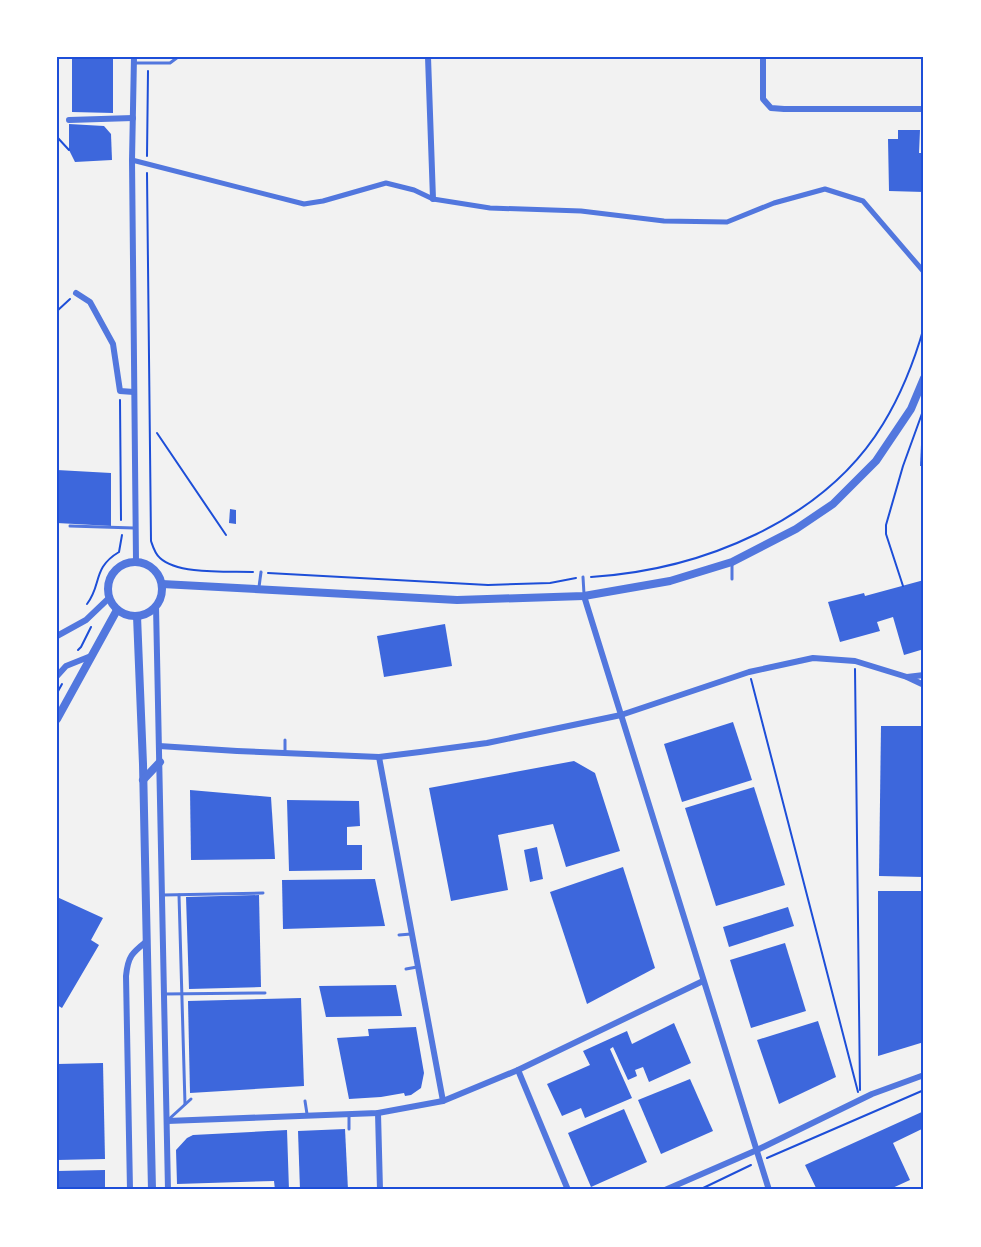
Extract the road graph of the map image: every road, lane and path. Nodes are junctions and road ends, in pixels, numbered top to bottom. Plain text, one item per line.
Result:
1 (178, 57) edge
2 (428, 57) edge
3 (763, 57) edge
4 (134, 60) edge
5 (148, 63) junction
6 (924, 109) edge
7 (133, 118) junction
8 (69, 120) dead end
9 (57, 137) edge
10 (69, 150) dead end
11 (132, 160) junction
12 (147, 164) junction
13 (434, 199) junction
14 (924, 272) edge
15 (76, 293) joint
16 (57, 311) edge
17 (924, 327) edge
18 (924, 378) edge
19 (120, 391) junction
20 (134, 392) junction
21 (924, 408) edge
22 (157, 433) dead end
23 (70, 526) dead end
24 (122, 527) junction
25 (136, 528) junction
26 (226, 535) dead end
27 (136, 561) junction
28 (732, 562) junction
29 (261, 572) junction
30 (583, 577) junction
31 (732, 579) dead end
32 (162, 584) junction
33 (903, 586) dead end
34 (259, 588) junction
35 (584, 596) junction
36 (109, 597) junction
37 (156, 606) junction
38 (117, 610) junction
39 (137, 616) junction
40 (86, 620) junction
41 (57, 636) edge
42 (76, 652) dead end
43 (92, 656) junction
44 (855, 661) junction
45 (749, 672) junction
46 (924, 675) edge
47 (57, 676) edge
48 (907, 677) junction
49 (924, 686) edge
50 (621, 715) junction
51 (57, 719) edge
52 (285, 740) dead end
53 (159, 746) junction
54 (285, 753) junction
55 (378, 757) junction
56 (160, 762) junction
57 (143, 780) junction
58 (263, 893) dead end
59 (162, 895) junction
60 (179, 895) junction
61 (411, 934) junction
62 (399, 935) dead end
63 (147, 941) junction
64 (418, 967) junction
65 (406, 969) dead end
66 (703, 981) junction
67 (265, 993) dead end
68 (164, 994) junction
69 (183, 994) junction
70 (518, 1070) junction
71 (924, 1075) edge
72 (924, 1090) edge
73 (191, 1099) dead end
74 (861, 1100) junction
75 (305, 1101) dead end
76 (443, 1101) junction
77 (186, 1104) junction
78 (378, 1113) junction
79 (349, 1114) junction
80 (307, 1115) junction
81 (167, 1121) junction
82 (349, 1129) dead end
83 (757, 1150) junction
84 (760, 1161) junction
85 (130, 1190) edge
86 (152, 1190) edge
87 (168, 1190) edge
88 (380, 1190) edge
89 (568, 1190) edge
90 (665, 1190) edge
91 (699, 1190) edge
92 (769, 1190) edge

1 - 5 lane
2 - 13 street
3 - 6 street
4 - 5 lane
4 - 7 street
5 - 12 path
7 - 8 street
7 - 11 street
9 - 10 path
11 - 12 street
11 - 20 street
12 - 13 street
12 - 29 path
13 - 14 street
15 - 16 path
15 - 19 street
17 - 30 path
18 - 28 street
19 - 20 street
19 - 24 path
20 - 25 street
21 - 33 path
22 - 26 path
23 - 24 lane
24 - 25 lane
24 - 40 path
25 - 27 street
27 - 32 street
27 - 36 street
28 - 31 lane
28 - 35 street
29 - 30 path
29 - 34 lane
30 - 35 lane
32 - 34 street
32 - 37 street
34 - 35 street
35 - 50 street
36 - 38 street
36 - 40 street
37 - 39 street
37 - 53 street
38 - 39 street
38 - 43 street
39 - 57 street
40 - 41 street
40 - 42 path
43 - 47 street
43 - 51 street
44 - 45 street
44 - 48 street
44 - 74 path
45 - 50 street
45 - 74 path
46 - 48 street
48 - 49 street
50 - 55 street
50 - 66 street
52 - 54 lane
53 - 54 street
53 - 56 street
54 - 55 street
55 - 61 street
56 - 57 street
56 - 59 street
57 - 63 street
58 - 60 lane
59 - 60 lane
59 - 68 street
60 - 69 lane
61 - 62 lane
61 - 64 street
63 - 85 street
63 - 86 street
64 - 65 lane
64 - 76 street
66 - 70 street
66 - 83 street
67 - 69 lane
68 - 69 lane
68 - 81 street
69 - 77 lane
70 - 76 street
70 - 89 street
71 - 74 street
72 - 84 path
73 - 77 lane
74 - 83 street
75 - 80 lane
76 - 78 street
77 - 81 lane
78 - 79 street
78 - 88 street
79 - 80 street
79 - 82 lane
80 - 81 street
81 - 87 street
83 - 84 street
83 - 90 street
84 - 91 path
84 - 92 street

